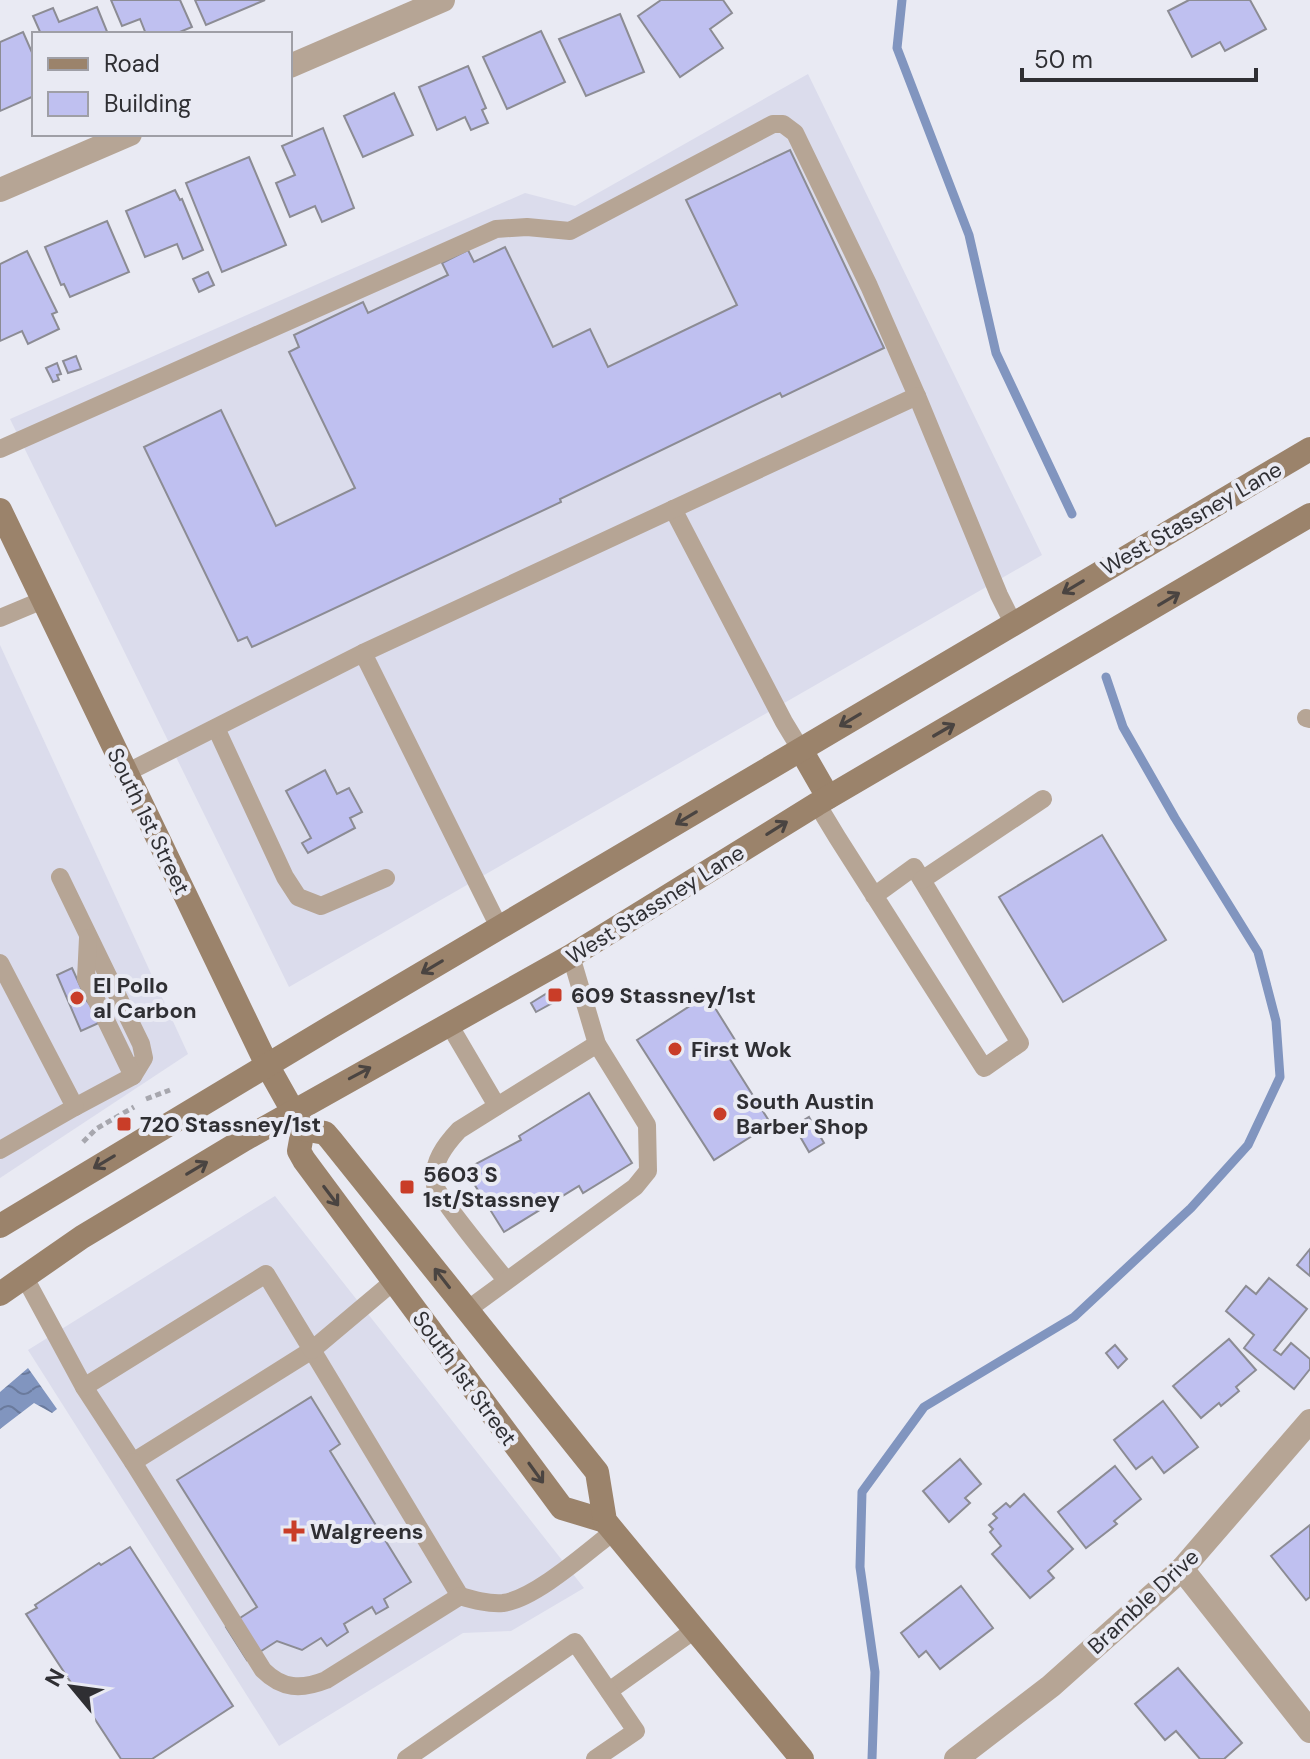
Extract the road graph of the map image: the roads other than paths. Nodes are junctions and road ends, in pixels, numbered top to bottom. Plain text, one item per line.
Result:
1 (443, 0) edge
2 (292, 65) edge
3 (125, 136) edge
4 (0, 190) edge
5 (917, 396) junction
6 (0, 449) edge
7 (1310, 449) edge
8 (673, 509) junction
9 (0, 510) edge
10 (1310, 515) edge
11 (43, 600) junction
12 (0, 618) edge
13 (1013, 623) junction
14 (363, 653) junction
15 (216, 728) junction
16 (801, 750) junction
17 (126, 773) junction
18 (1043, 799) dead end
19 (822, 800) junction
20 (60, 877) dead end
21 (386, 878) dead end
22 (922, 880) junction
23 (874, 896) junction
24 (499, 927) junction
25 (571, 956) junction
26 (0, 963) edge
27 (450, 1026) junction
28 (597, 1044) junction
29 (267, 1065) junction
30 (497, 1106) junction
31 (75, 1107) junction
32 (298, 1120) junction
33 (0, 1150) edge
34 (0, 1226) edge
35 (24, 1276) junction
36 (506, 1280) junction
37 (394, 1281) junction
38 (0, 1294) edge
39 (467, 1310) junction
40 (312, 1350) junction
41 (84, 1387) junction
42 (1310, 1421) edge
43 (133, 1462) junction
44 (609, 1526) junction
45 (1182, 1569) junction
46 (460, 1596) junction
47 (696, 1629) junction
48 (609, 1691) junction
49 (1310, 1731) edge
50 (406, 1759) edge
51 (595, 1759) edge
52 (802, 1759) edge
53 (956, 1759) edge

1 - 2 street
3 - 4 street
5 - 6 lane
5 - 8 lane
5 - 13 lane
7 -> 13 main road, West Stassney Lane
8 - 14 lane
8 - 16 lane
9 - 11 main road, South 1st Street
19 -> 10 main road, West Stassney Lane
11 - 12 lane
11 - 17 main road, South 1st Street
13 -> 16 main road, West Stassney Lane
14 - 15 lane
14 - 24 lane
15 - 17 lane
15 - 21 lane
16 - 19 main road
16 -> 24 main road, West Stassney Lane
17 - 29 main road, South 1st Street
18 - 22 lane
19 - 23 lane
25 -> 19 main road, West Stassney Lane
20 - 31 lane
22 - 23 lane
22 - 23 lane
24 -> 29 main road, West Stassney Lane
25 - 27 main road, West Stassney Lane
25 - 28 lane
26 - 31 lane
27 - 30 lane
32 -> 27 main road, West Stassney Lane
28 - 30 lane
28 - 36 lane
29 - 32 main road, South 1st Street
29 -> 34 main road, West Stassney Lane
30 - 36 lane
31 - 33 lane
35 -> 32 main road, West Stassney Lane
32 -> 37 main road, South 1st Street
39 -> 32 main road, South 1st Street
35 - 38 main road, West Stassney Lane
35 - 41 lane
36 - 39 lane
37 - 40 lane
37 -> 44 main road, South 1st Street
39 - 44 main road, South 1st Street
40 - 41 lane
40 - 43 lane
40 - 46 lane
41 - 43 lane
42 - 45 street, Bramble Drive
43 - 46 lane
44 - 46 lane
44 - 47 main road
45 - 49 street
45 - 53 street, Bramble Drive
47 - 48 lane
47 - 52 main road
48 - 50 lane
48 - 51 lane

